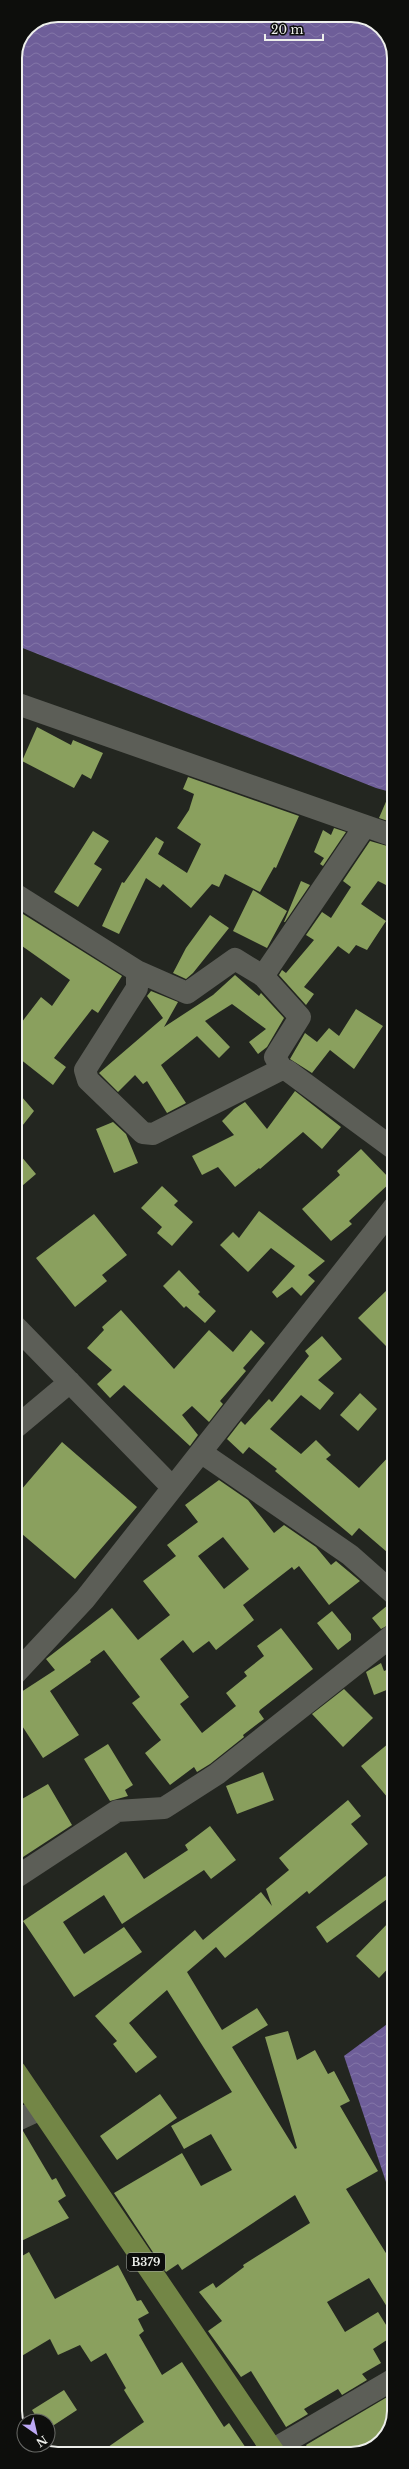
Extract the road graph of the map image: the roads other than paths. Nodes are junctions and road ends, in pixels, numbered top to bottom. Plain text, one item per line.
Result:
1 (22, 705) edge
2 (365, 826) junction
3 (387, 834) edge
4 (22, 898) edge
5 (137, 971) junction
6 (263, 976) junction
7 (282, 1068) junction
8 (387, 1144) edge
9 (387, 1216) edge
10 (22, 1333) edge
11 (70, 1382) junction
12 (22, 1422) edge
13 (202, 1453) junction
14 (172, 1487) junction
15 (387, 1588) edge
16 (387, 1640) edge
17 (22, 1666) edge
18 (22, 1873) edge
19 (22, 2081) edge
20 (41, 2109) junction
21 (22, 2118) edge
22 (387, 2383) edge
23 (271, 2447) edge
24 (282, 2447) edge

1 - 2 street
2 - 3 street
2 - 6 street
4 - 5 street
5 - 6 street
5 - 7 street
6 - 7 street
7 - 8 street
9 - 13 street
10 - 11 street
11 - 12 street
11 - 14 street
13 - 14 street
13 - 15 street
14 - 17 street
16 - 18 street
19 - 20 main road, B379
20 - 21 street
20 - 23 main road, B379
22 - 24 street

